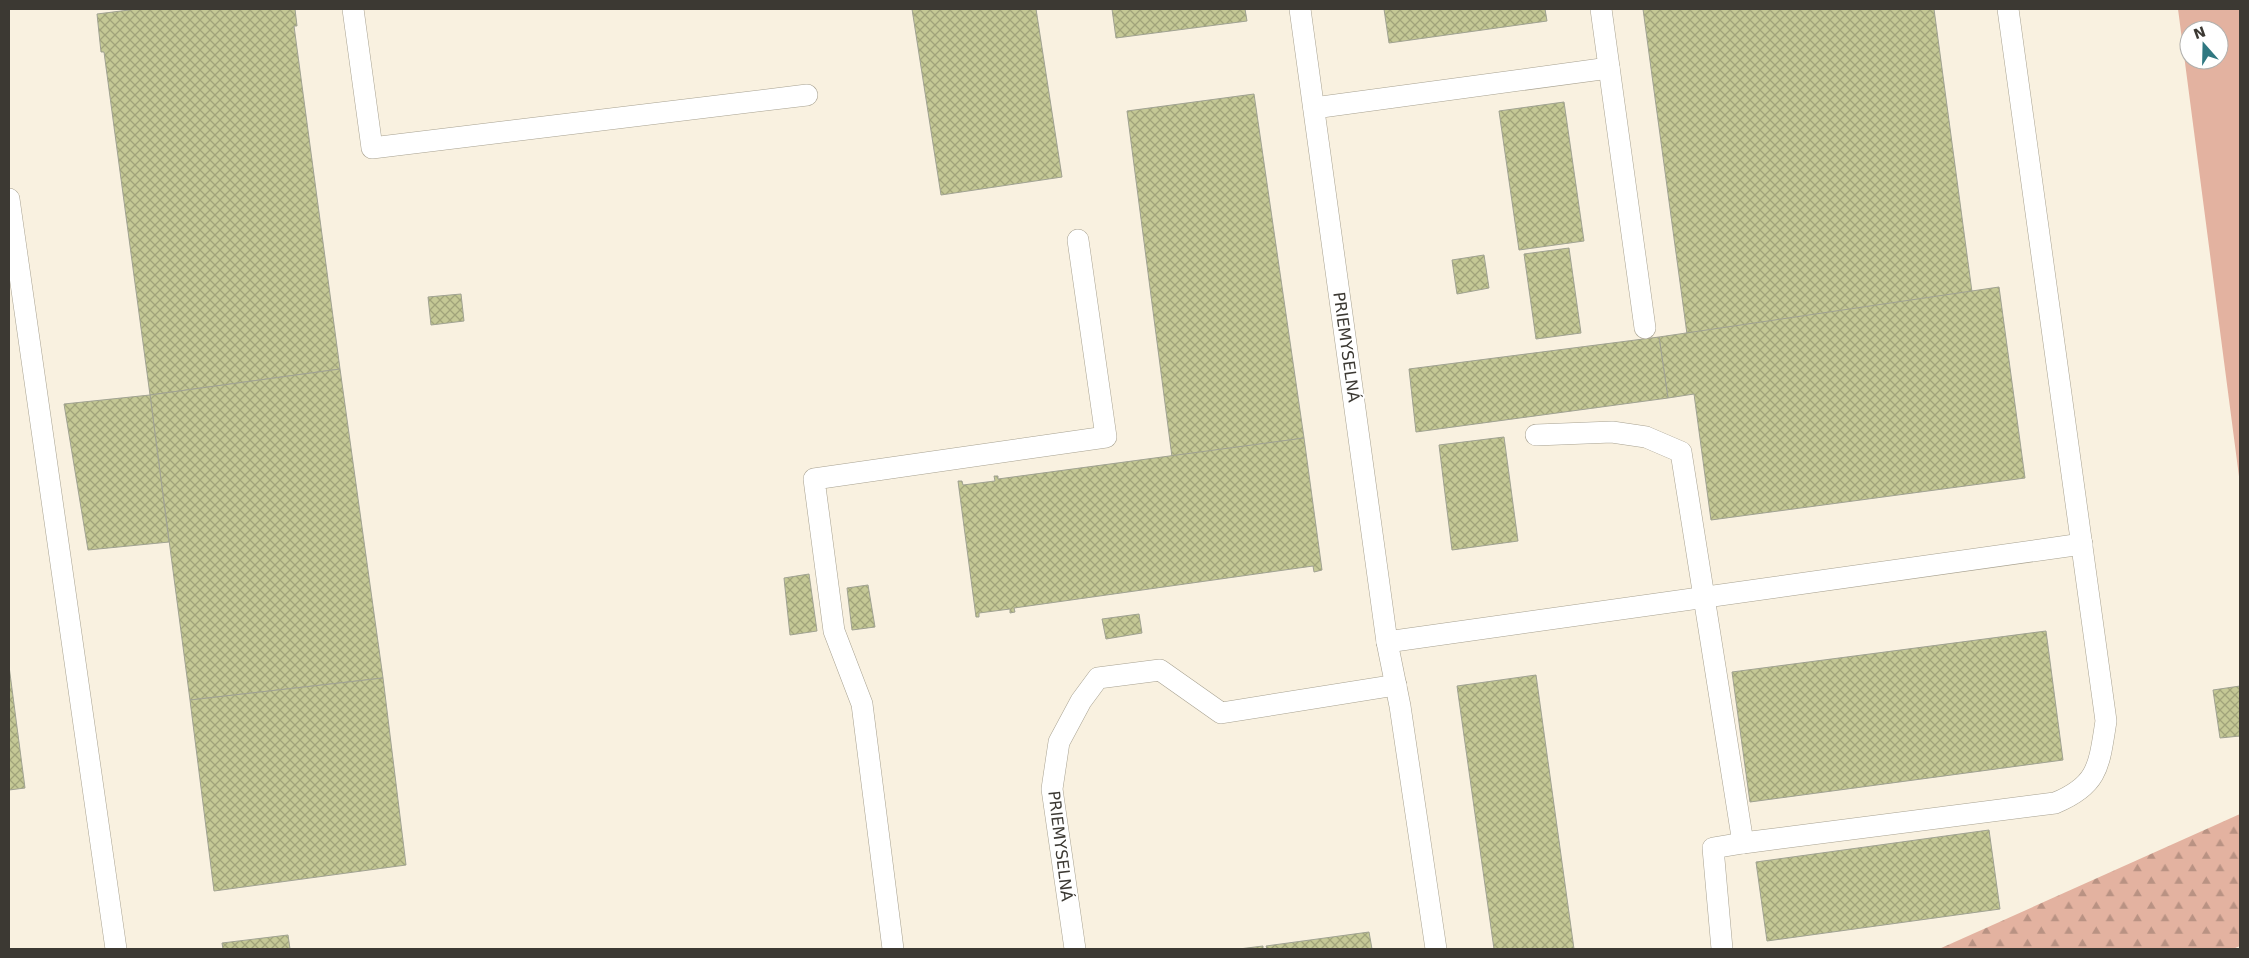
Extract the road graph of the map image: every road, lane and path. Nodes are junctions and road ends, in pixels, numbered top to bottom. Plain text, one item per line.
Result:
1 (353, 9) edge
2 (1300, 9) edge
3 (1601, 9) edge
4 (2008, 9) edge
5 (1609, 68) junction
6 (807, 95) dead end
7 (1314, 108) junction
8 (9, 199) edge
9 (1078, 240) dead end
10 (1645, 328) dead end
11 (1536, 435) dead end
12 (2082, 544) junction
13 (1704, 598) junction
14 (1387, 642) junction
15 (1396, 685) junction
16 (1743, 843) junction
17 (116, 949) edge
18 (893, 949) edge
19 (1075, 949) edge
20 (1436, 949) edge
21 (1722, 949) edge

1 - 6 lane
2 - 7 lane, PRIEMYSELNÁ
3 - 5 lane
4 - 12 lane
5 - 7 lane
5 - 10 lane
7 - 14 lane, PRIEMYSELNÁ
8 - 17 lane
9 - 18 lane
11 - 13 lane
12 - 13 lane
12 - 16 lane
13 - 14 lane
13 - 16 lane
14 - 15 lane, PRIEMYSELNÁ
15 - 19 lane, PRIEMYSELNÁ
15 - 20 lane, PRIEMYSELNÁ
16 - 21 lane

